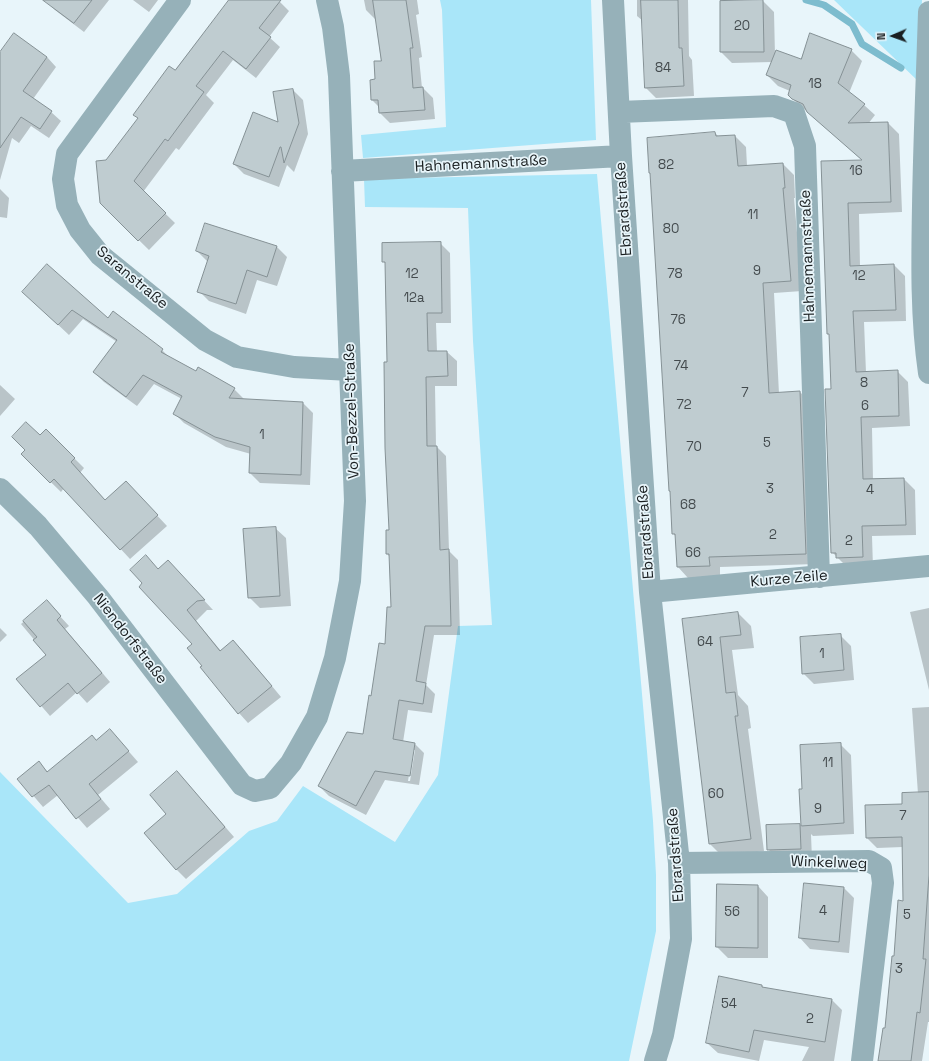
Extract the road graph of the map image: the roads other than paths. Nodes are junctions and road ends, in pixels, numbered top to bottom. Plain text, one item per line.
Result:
1 (180, 0) edge
2 (327, 0) edge
3 (613, 0) edge
4 (929, 12) edge
5 (619, 112) junction
6 (621, 156) junction
7 (342, 171) junction
8 (350, 370) junction
9 (929, 373) edge
10 (0, 490) edge
11 (929, 566) edge
12 (819, 577) junction
13 (650, 592) junction
14 (255, 791) joint
15 (679, 863) junction
16 (655, 1061) edge
17 (862, 1061) edge

1 - 8 street, Saranstraße
2 - 7 street, Von-Bezzel-Straße
3 - 5 street, Ebrardstraße
4 - 9 street
5 - 6 street, Ebrardstraße
5 - 12 street, Hahnemannstraße
6 - 7 street, Hahnemannstraße
6 - 13 street, Ebrardstraße
7 - 8 street, Von-Bezzel-Straße
8 - 14 street, Von-Bezzel-Straße
10 - 14 street, Niendorfstraße
11 - 12 street, Kurze Zeile
12 - 13 street, Kurze Zeile
13 - 15 street, Ebrardstraße
15 - 16 street, Ebrardstraße
15 - 17 street, Winkelweg

